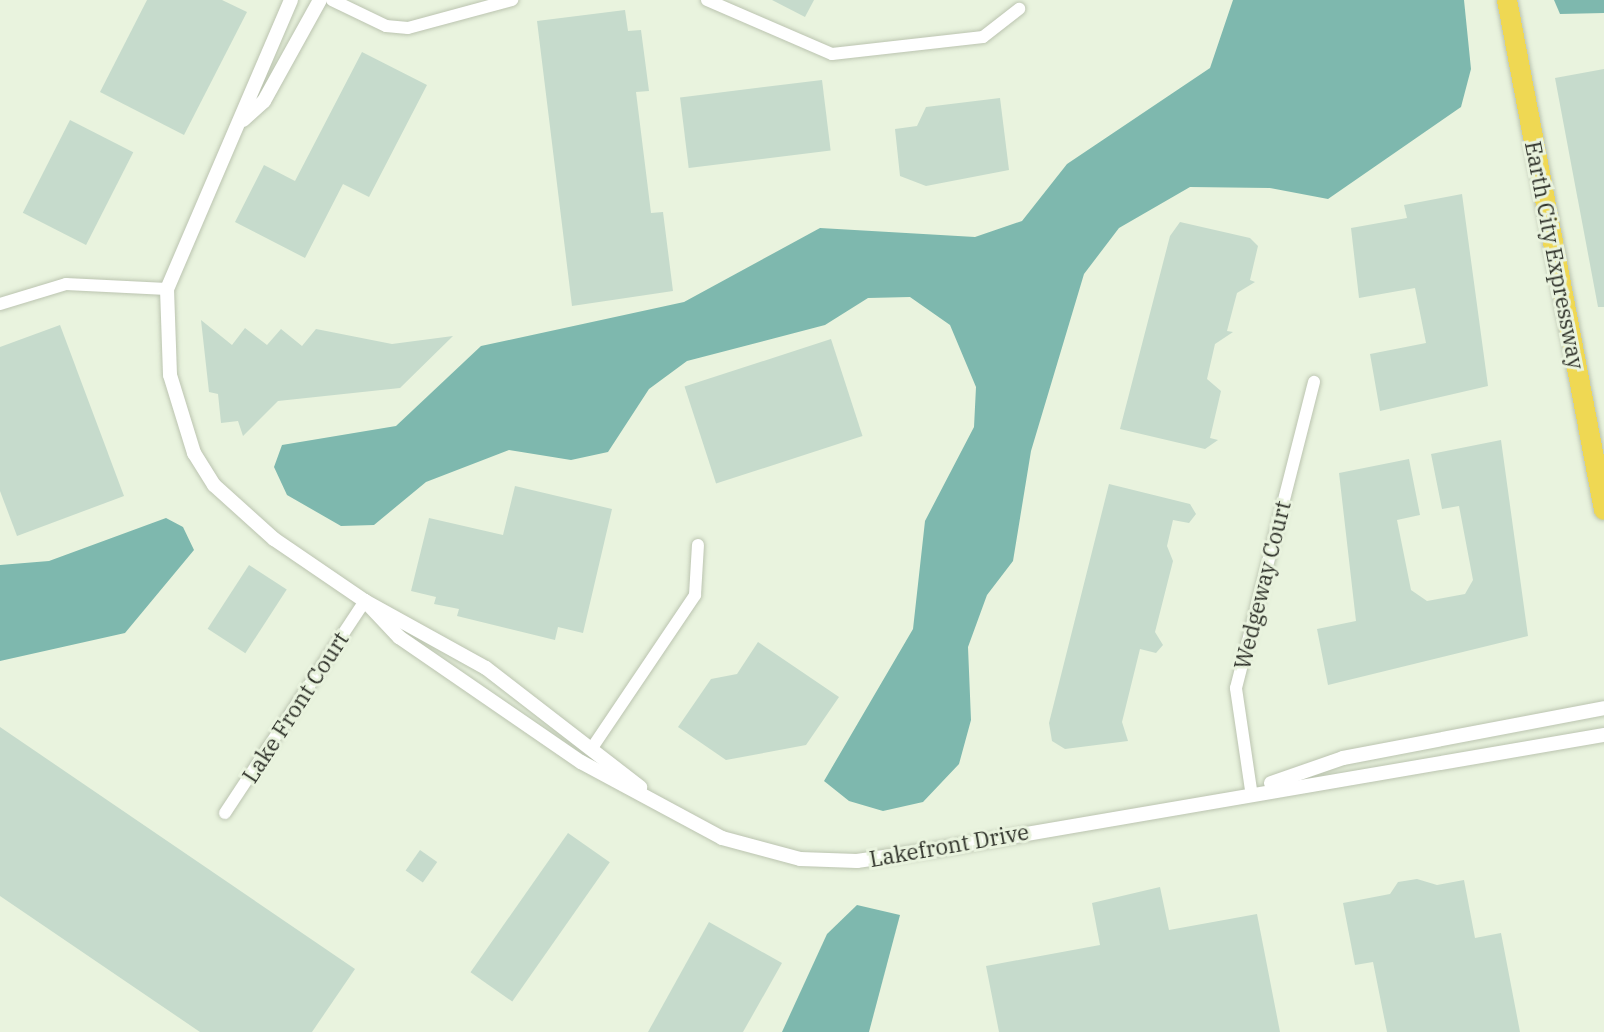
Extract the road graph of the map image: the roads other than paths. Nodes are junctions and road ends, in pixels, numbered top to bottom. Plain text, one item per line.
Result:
1 (291, 0) edge
2 (320, 0) edge
3 (332, 0) edge
4 (512, 0) edge
5 (707, 0) edge
6 (1507, 0) edge
7 (1019, 9) dead end
8 (243, 120) junction
9 (167, 289) junction
10 (0, 304) edge
11 (1314, 382) dead end
12 (1604, 510) edge
13 (698, 545) dead end
14 (365, 601) junction
15 (1604, 708) edge
16 (1604, 735) edge
17 (594, 745) junction
18 (1251, 790) junction
19 (655, 800) junction
20 (225, 813) dead end

1 - 8 street
2 - 8 street
3 - 4 street
5 - 7 street
6 - 12 highway, Earth City Expressway
8 - 9 street
9 - 10 street
9 - 14 street, Lakefront Drive
11 - 18 street, Wedgeway Court
13 - 17 street
14 - 17 street, Lakefront Drive
14 - 19 street, Lakefront Drive
14 - 20 street, Lake Front Court
15 - 18 street, Lakefront Drive
16 - 18 street, Lakefront Drive
17 - 19 street, Lakefront Drive
18 - 19 street, Lakefront Drive

